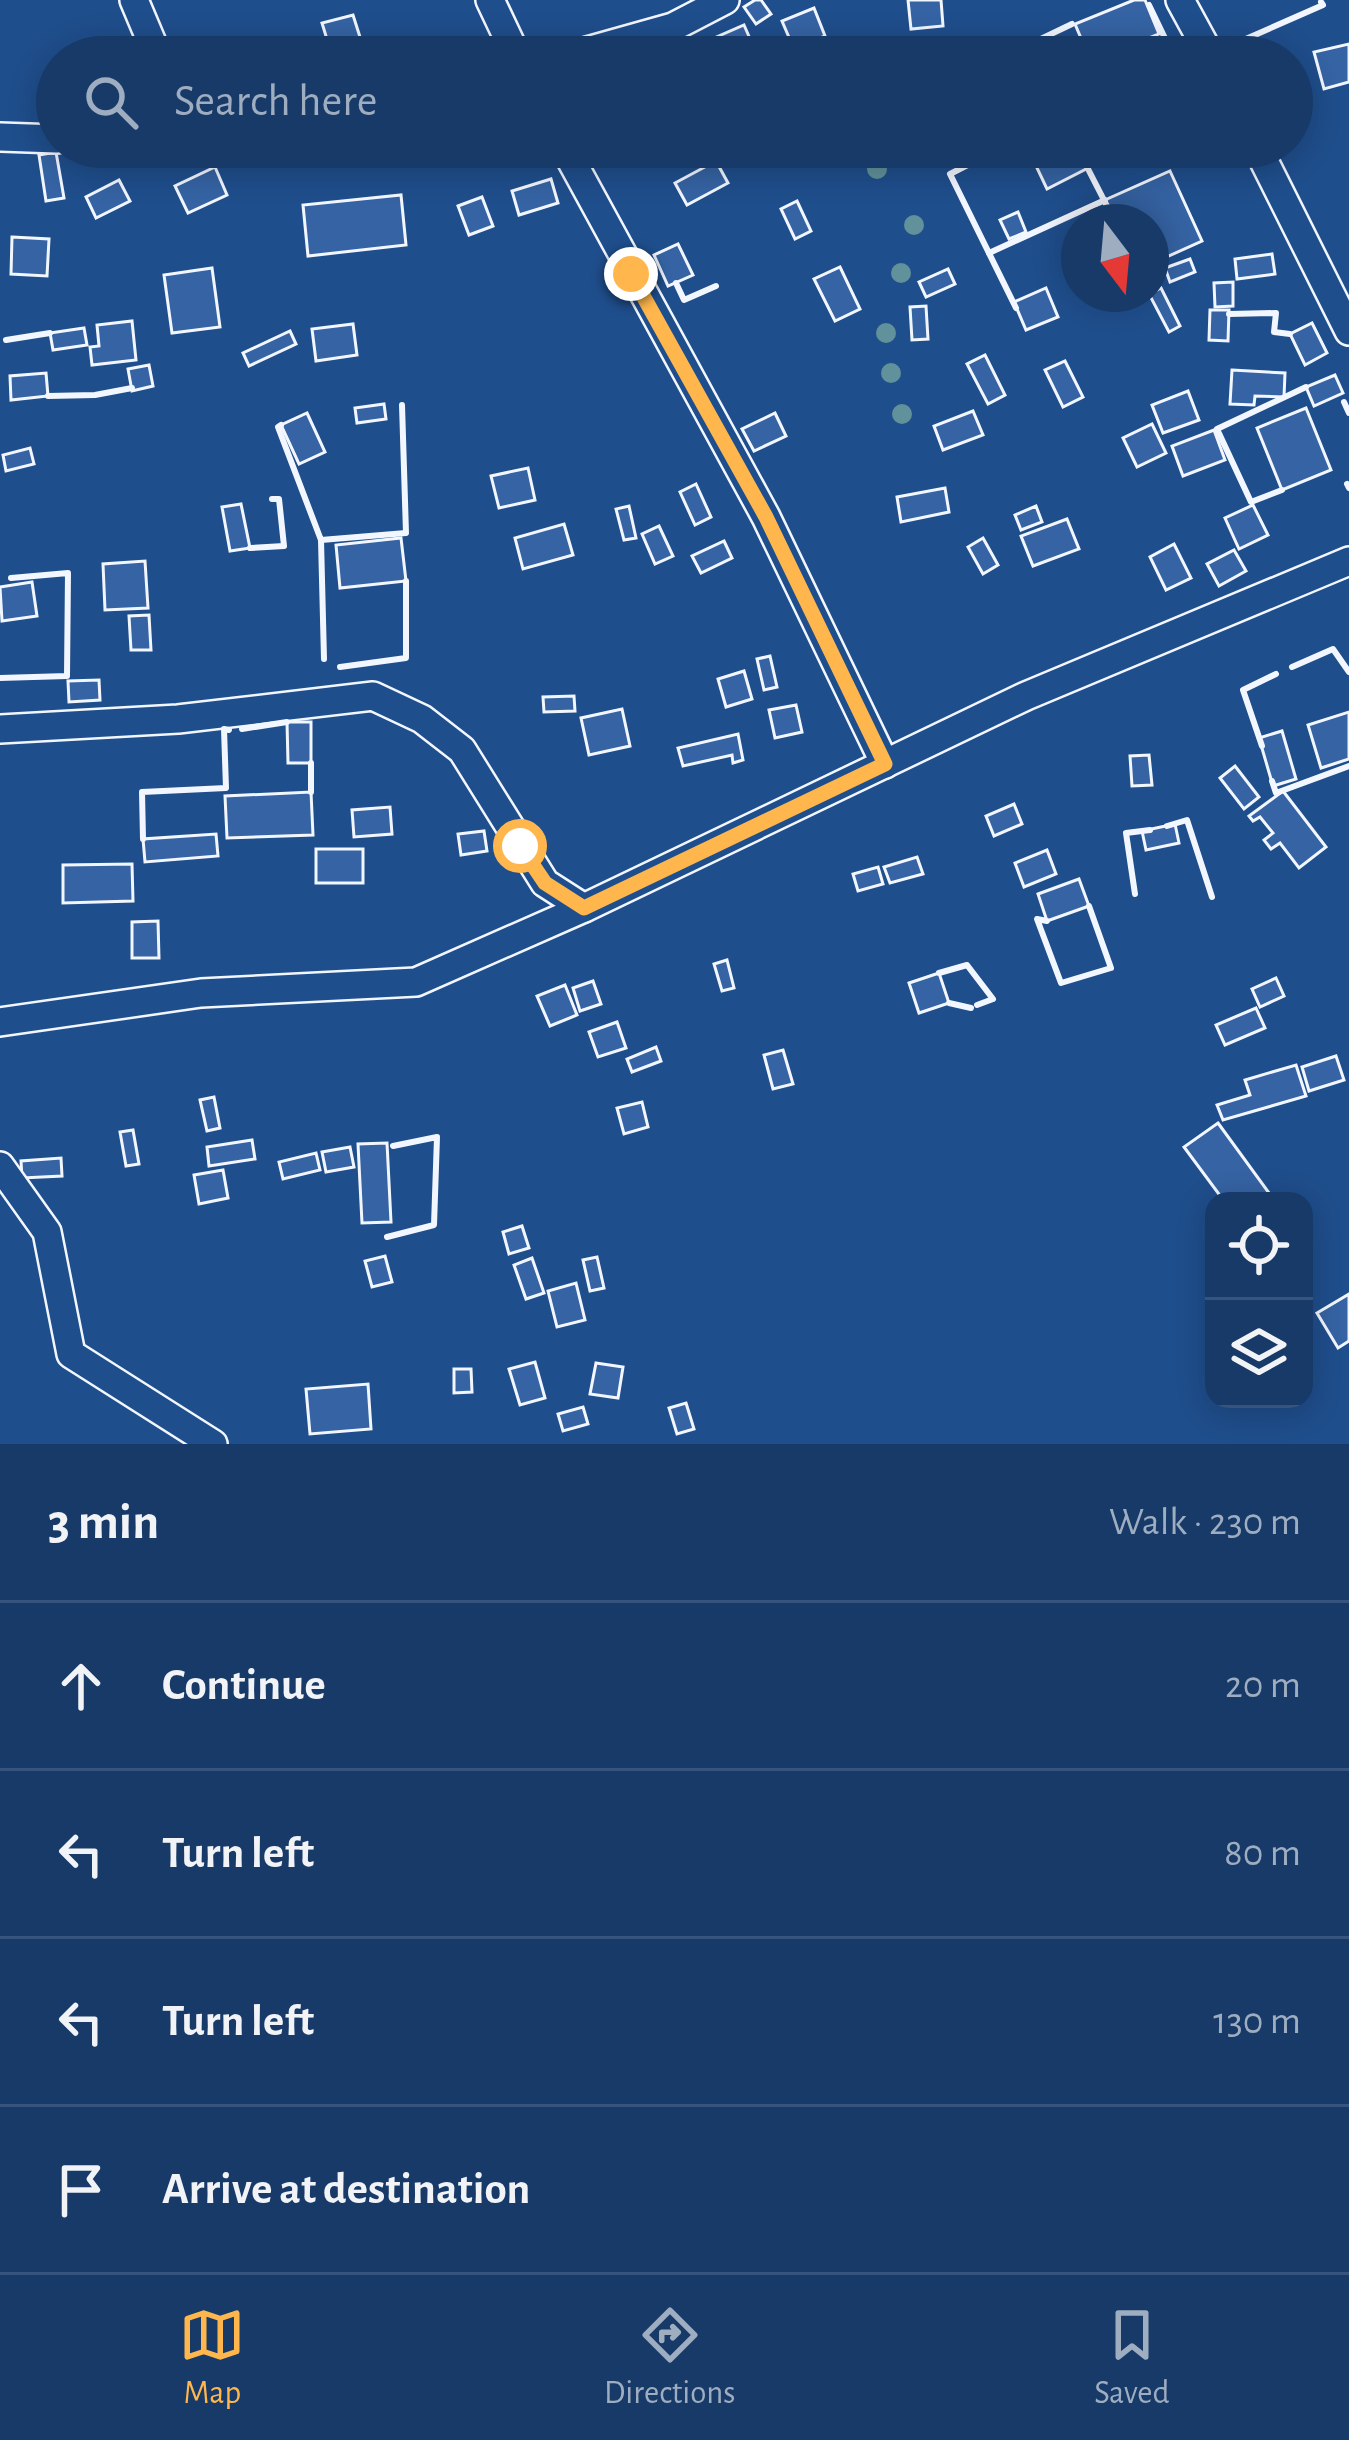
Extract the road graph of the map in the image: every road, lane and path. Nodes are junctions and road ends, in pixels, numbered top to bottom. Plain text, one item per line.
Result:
1 (134, 0) edge
2 (490, 0) edge
3 (724, 0) edge
4 (1180, 0) edge
5 (149, 36) edge
6 (507, 36) edge
7 (641, 36) edge
8 (1200, 36) edge
9 (0, 137) edge
10 (36, 139) edge
11 (575, 168) edge
12 (1268, 168) edge
13 (1349, 331) edge
14 (1349, 561) edge
15 (0, 729) edge
16 (885, 764) junction
17 (584, 908) junction
18 (0, 1022) edge
19 (0, 1166) edge
20 (213, 1444) edge

1 - 5 street
2 - 6 street
3 - 7 street
4 - 8 street
9 - 10 street
11 - 16 street
12 - 13 street
14 - 16 street
15 - 17 street
16 - 17 street
17 - 18 street
19 - 20 street

